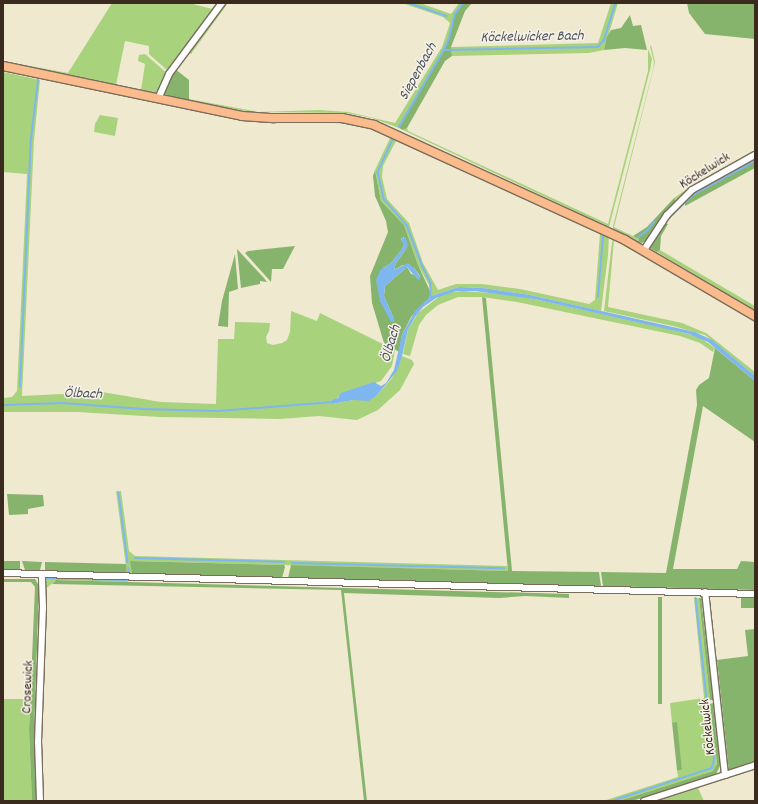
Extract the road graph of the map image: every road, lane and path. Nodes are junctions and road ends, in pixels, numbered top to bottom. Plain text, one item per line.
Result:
1 (222, 3) edge
2 (3, 66) edge
3 (158, 99) junction
4 (755, 155) edge
5 (644, 250) junction
6 (755, 316) edge
7 (3, 573) edge
8 (42, 574) junction
9 (705, 592) junction
10 (755, 594) edge
11 (755, 765) edge
12 (725, 775) junction
13 (40, 801) edge
14 (644, 801) edge

1 - 3 street
2 - 3 main road
3 - 5 main road
4 - 5 street, Köckelwick
5 - 6 main road
7 - 8 street
8 - 9 street
8 - 13 street, Crosewick
9 - 10 street
9 - 12 street, Köckelwick
11 - 12 street
12 - 14 street

